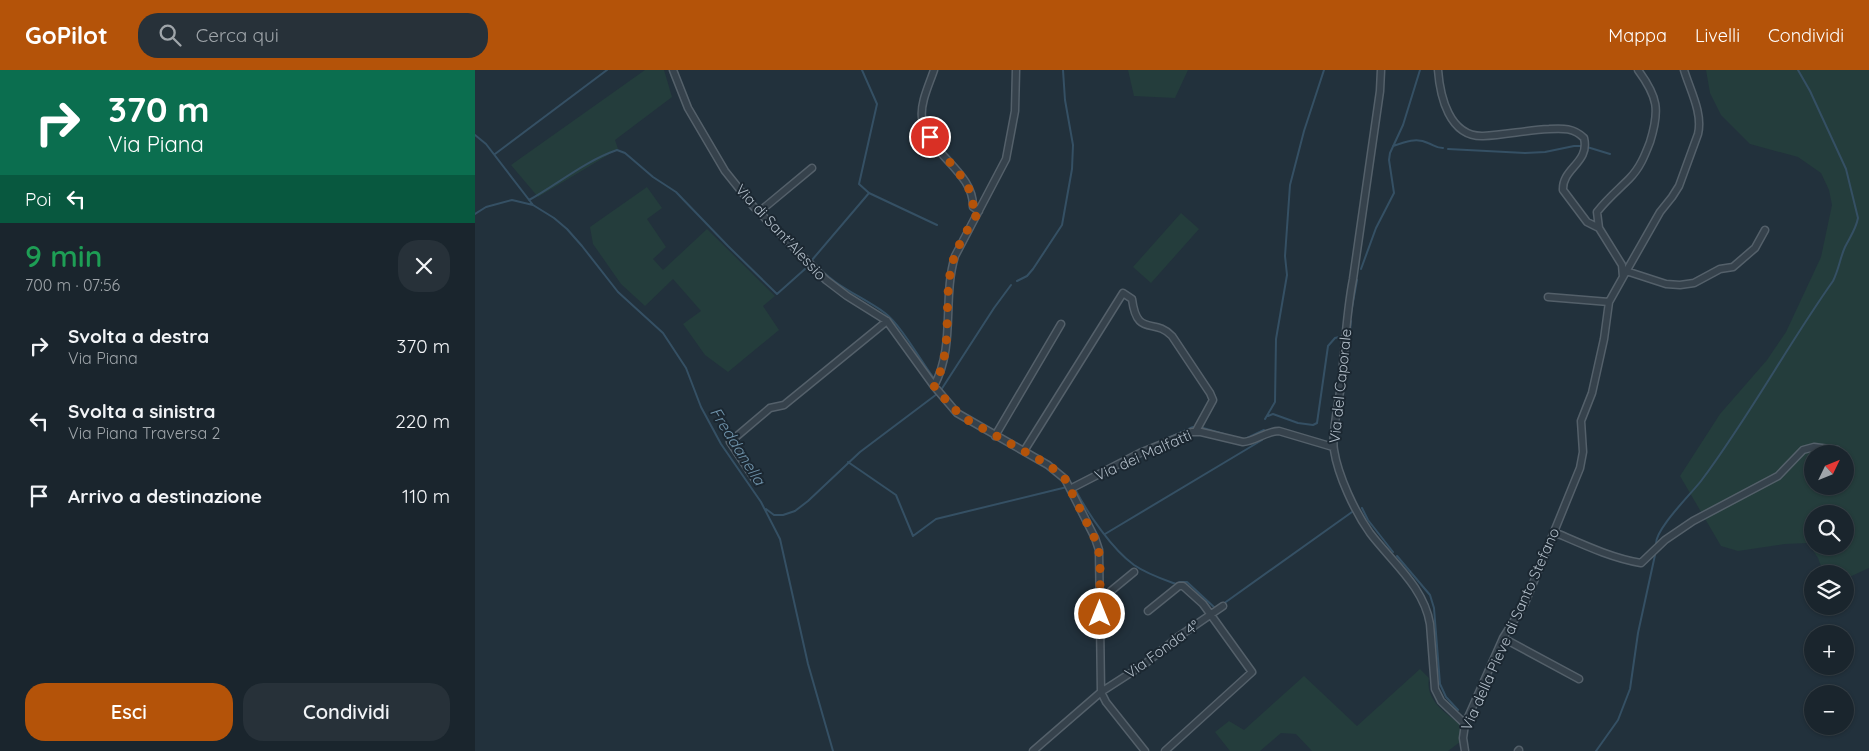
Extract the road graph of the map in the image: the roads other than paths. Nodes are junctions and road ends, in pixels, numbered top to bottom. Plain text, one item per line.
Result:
1 (673, 70) edge
2 (934, 70) edge
3 (1016, 70) edge
4 (1381, 70) edge
5 (1438, 70) edge
6 (1638, 70) edge
7 (1685, 70) edge
8 (812, 168) dead end
9 (979, 211) junction
10 (759, 212) junction
11 (1599, 228) junction
12 (1765, 230) dead end
13 (1624, 274) junction
14 (1548, 297) dead end
15 (1609, 302) junction
16 (887, 322) junction
17 (1061, 324) dead end
18 (934, 386) junction
19 (1196, 431) junction
20 (995, 436) junction
21 (1333, 447) junction
22 (1804, 450) edge
23 (1023, 451) junction
24 (756, 481) dead end
25 (1072, 487) junction
26 (1554, 532) junction
27 (1134, 572) dead end
28 (1101, 598) junction
29 (1223, 606) dead end
30 (1148, 610) dead end
31 (1210, 615) junction
32 (1503, 638) junction
33 (1579, 679) dead end
34 (1101, 692) junction
35 (1465, 724) junction
36 (1033, 751) edge
37 (1145, 751) edge
38 (1165, 751) edge
39 (1465, 751) edge

1 - 10 street, Via di Sant'Alessio
2 - 9 street
3 - 9 street
4 - 21 street, Via del Caporale
5 - 11 street
6 - 11 street
7 - 13 street, Via della Pieve di Santo Stefano
8 - 10 street
9 - 18 street
10 - 16 street, Via di Sant'Alessio
11 - 13 street
12 - 13 street
13 - 15 street, Via della Pieve di Santo Stefano
14 - 15 street
15 - 26 street, Via della Pieve di Santo Stefano
16 - 18 street, Via di Sant'Alessio
16 - 24 street
17 - 20 street
18 - 20 street, Via di Sant'Alessio
19 - 21 street, Via dei Malfatti
19 - 23 street
19 - 25 street, Via dei Malfatti
20 - 23 street, Via di Sant'Alessio
21 - 35 street, Via del Caporale
22 - 26 street
23 - 25 street, Via di Sant'Alessio
25 - 28 street, Via di Sant'Alessio
26 - 32 street, Via della Pieve di Santo Stefano
27 - 28 street
28 - 34 street, Via di Sant'Alessio
29 - 31 street, Via Fonda 4°
30 - 31 street
31 - 34 street, Via Fonda 4°
31 - 38 street
32 - 33 street
32 - 35 street, Via della Pieve di Santo Stefano
34 - 36 street, Via Fonda 4°
34 - 37 street
35 - 39 street, Via della Pieve di Santo Stefano

